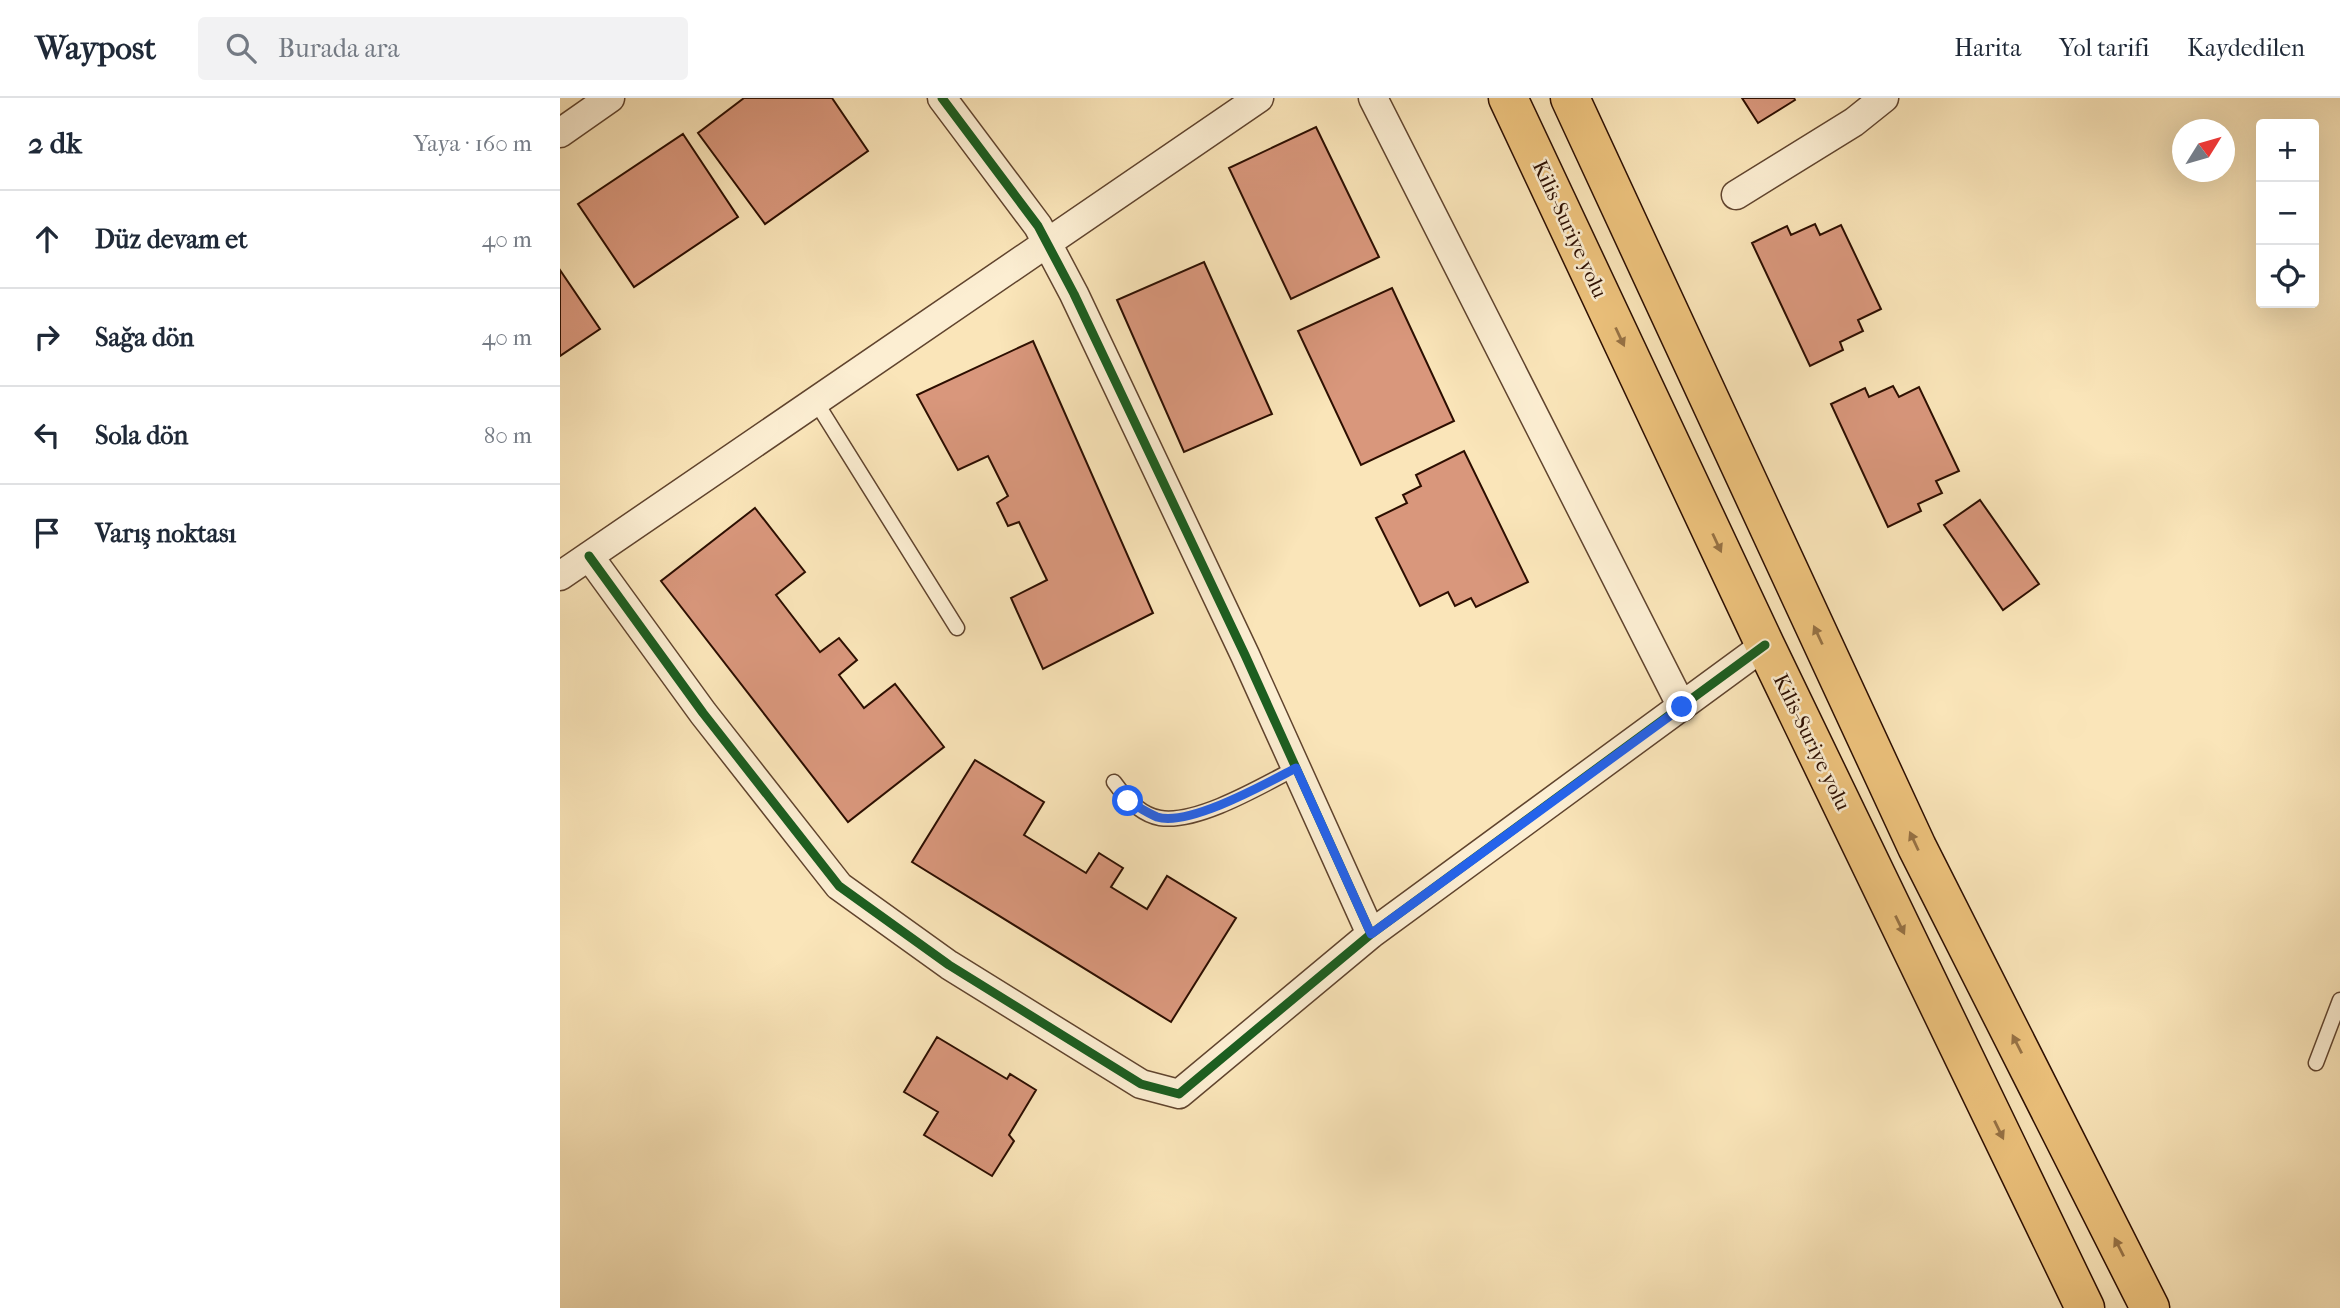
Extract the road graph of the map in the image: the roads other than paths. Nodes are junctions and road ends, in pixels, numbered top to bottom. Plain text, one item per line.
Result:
1 (610, 98) edge
2 (942, 98) edge
3 (1259, 98) edge
4 (1373, 98) edge
5 (1508, 98) edge
6 (1570, 98) edge
7 (1884, 98) edge
8 (560, 133) edge
9 (1736, 195) dead end
10 (1048, 244) junction
11 (816, 402) junction
12 (589, 556) junction
13 (560, 576) edge
14 (957, 628) dead end
15 (1765, 645) junction
16 (1682, 707) junction
17 (1296, 768) junction
18 (1114, 782) dead end
19 (1371, 934) junction
20 (2340, 1000) edge
21 (2316, 1063) dead end
22 (2085, 1308) edge
23 (2150, 1308) edge

1 - 8 street
2 - 10 street
3 - 10 street
4 - 16 street
5 -> 15 highway, Kilis-Suriye yolu
23 -> 6 highway
7 - 9 street
10 - 11 street
10 - 17 street
11 - 12 street
11 - 14 lane
12 - 13 street
12 - 19 street
15 - 16 street
15 -> 22 highway, Kilis-Suriye yolu
16 - 19 street
17 - 18 lane
17 - 19 street
20 - 21 lane

